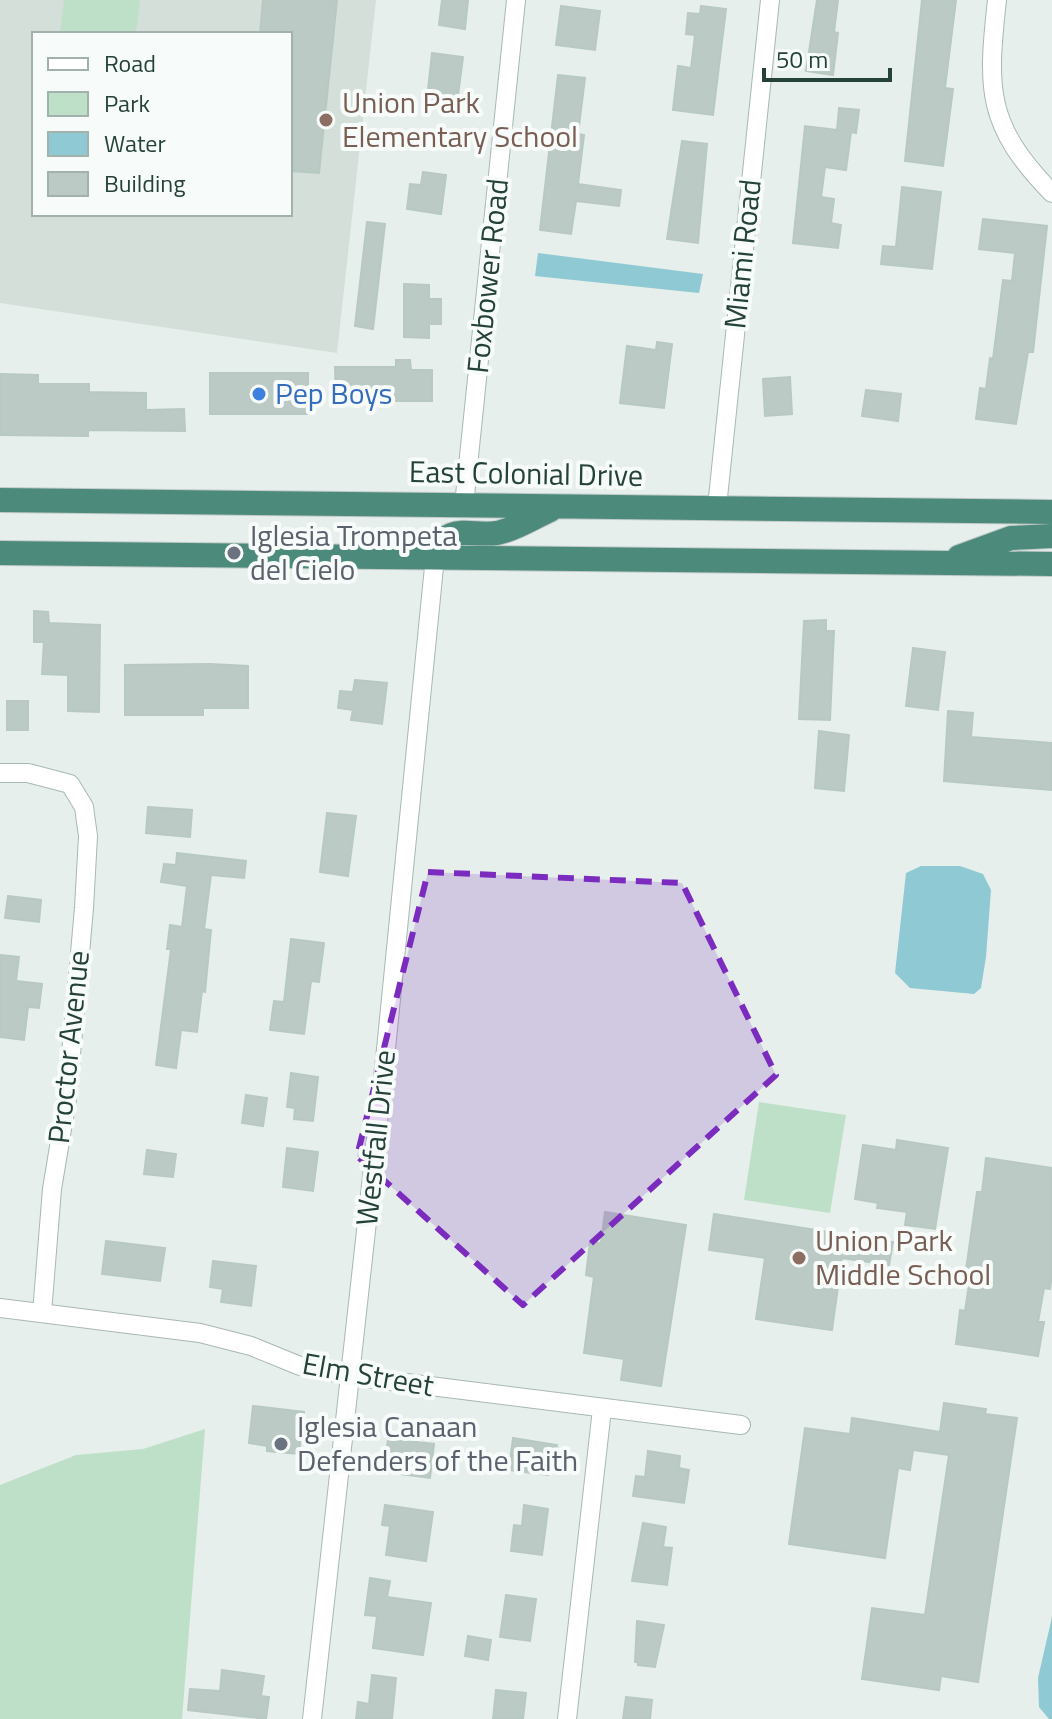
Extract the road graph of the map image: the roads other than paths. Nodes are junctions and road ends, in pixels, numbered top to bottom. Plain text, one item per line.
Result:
1 (516, 0) edge
2 (770, 0) edge
3 (997, 0) edge
4 (1052, 193) edge
5 (0, 500) edge
6 (464, 505) junction
7 (559, 506) junction
8 (717, 507) junction
9 (1052, 512) edge
10 (1052, 536) edge
11 (0, 553) edge
12 (435, 557) junction
13 (942, 563) junction
14 (1052, 564) edge
15 (0, 773) edge
16 (0, 1308) edge
17 (42, 1313) junction
18 (351, 1376) junction
19 (602, 1409) junction
20 (741, 1425) dead end
21 (312, 1719) edge
22 (567, 1719) edge

1 - 6 street, Foxbower Road
2 - 8 street, Miami Road
3 - 4 street
5 - 6 highway, East Colonial Drive
6 - 7 highway, East Colonial Drive
7 - 8 highway, East Colonial Drive
7 - 12 highway
8 - 9 highway, East Colonial Drive
10 - 13 highway
11 - 12 highway
12 - 13 highway
12 - 18 street, Westfall Drive
13 - 14 highway
15 - 17 street, Proctor Avenue
16 - 17 street, Elm Street
17 - 18 street, Elm Street
18 - 19 street, Elm Street
18 - 21 street, Westfall Drive
19 - 20 street, Elm Street
19 - 22 street

